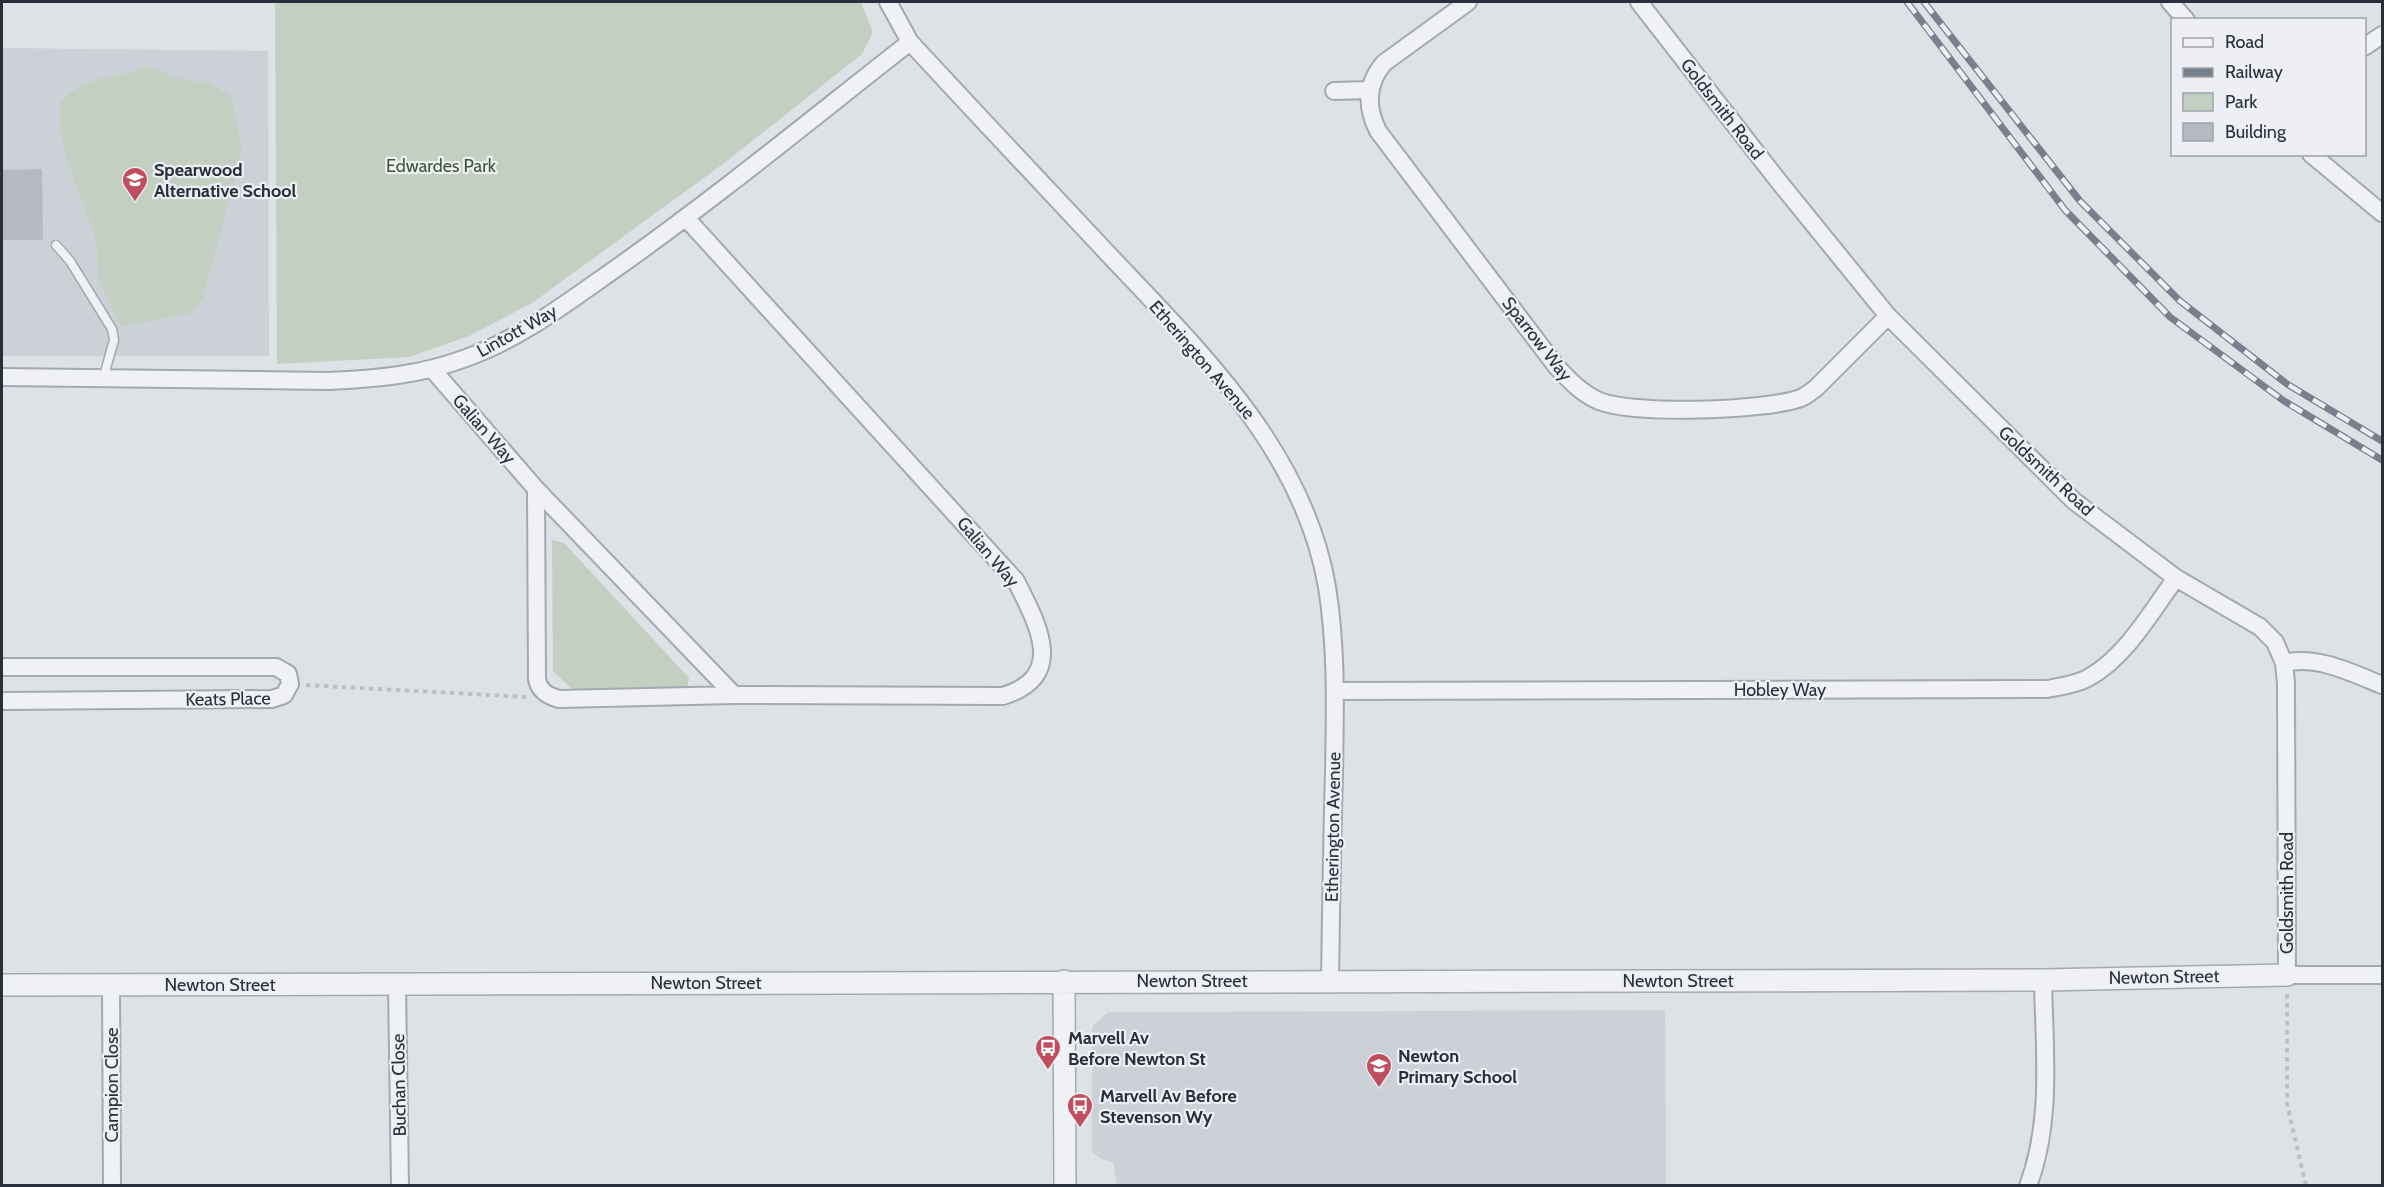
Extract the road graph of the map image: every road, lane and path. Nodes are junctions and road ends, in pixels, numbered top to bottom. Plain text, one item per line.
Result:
1 (888, 2) edge
2 (1468, 2) edge
3 (1639, 2) edge
4 (2170, 2) edge
5 (2184, 18) edge
6 (2382, 34) edge
7 (910, 42) junction
8 (2366, 46) edge
9 (1370, 90) junction
10 (1334, 91) dead end
11 (2313, 156) edge
12 (2382, 213) edge
13 (686, 219) junction
14 (56, 245) dead end
15 (1888, 316) junction
16 (433, 370) junction
17 (2, 377) edge
18 (103, 380) junction
19 (536, 489) junction
20 (2176, 578) junction
21 (2284, 663) junction
22 (2, 668) edge
23 (290, 684) junction
24 (2382, 685) edge
25 (543, 691) junction
26 (1335, 691) junction
27 (734, 695) junction
28 (2, 701) edge
29 (2287, 975) junction
30 (2382, 975) edge
31 (2043, 980) junction
32 (1064, 981) junction
33 (1330, 981) junction
34 (397, 984) junction
35 (2, 985) edge
36 (111, 985) junction
37 (112, 1185) edge
38 (400, 1185) edge
39 (1065, 1185) edge
40 (2028, 1185) edge
41 (2306, 1185) edge

1 - 7 street, Etherington Avenue
2 - 9 street
3 - 15 street, Goldsmith Road
4 - 5 street
6 - 8 street
7 - 13 street, Lintott Way
7 - 26 street, Etherington Avenue
9 - 10 street
9 - 15 street, Sparrow Way
11 - 12 street
13 - 16 street, Lintott Way
13 - 27 street, Galian Way
14 - 18 lane
15 - 20 street, Goldsmith Road
16 - 18 street, Lintott Way
16 - 19 street, Galian Way
17 - 18 street, Lintott Way
19 - 25 street
19 - 27 street, Galian Way
20 - 21 street, Goldsmith Road
20 - 26 street, Hobley Way
21 - 24 street
21 - 29 street, Goldsmith Road
22 - 23 street, Keats Place
23 - 25 path
23 - 28 street, Keats Place
25 - 27 street, Galian Way
26 - 33 street, Etherington Avenue
29 - 30 street, Newton Street
29 - 31 street, Newton Street
29 - 41 path
31 - 33 street, Newton Street
31 - 40 street
32 - 33 street, Newton Street
32 - 34 street, Newton Street
32 - 39 street
34 - 36 street, Newton Street
34 - 38 street, Buchan Close
35 - 36 street, Newton Street
36 - 37 street, Campion Close

